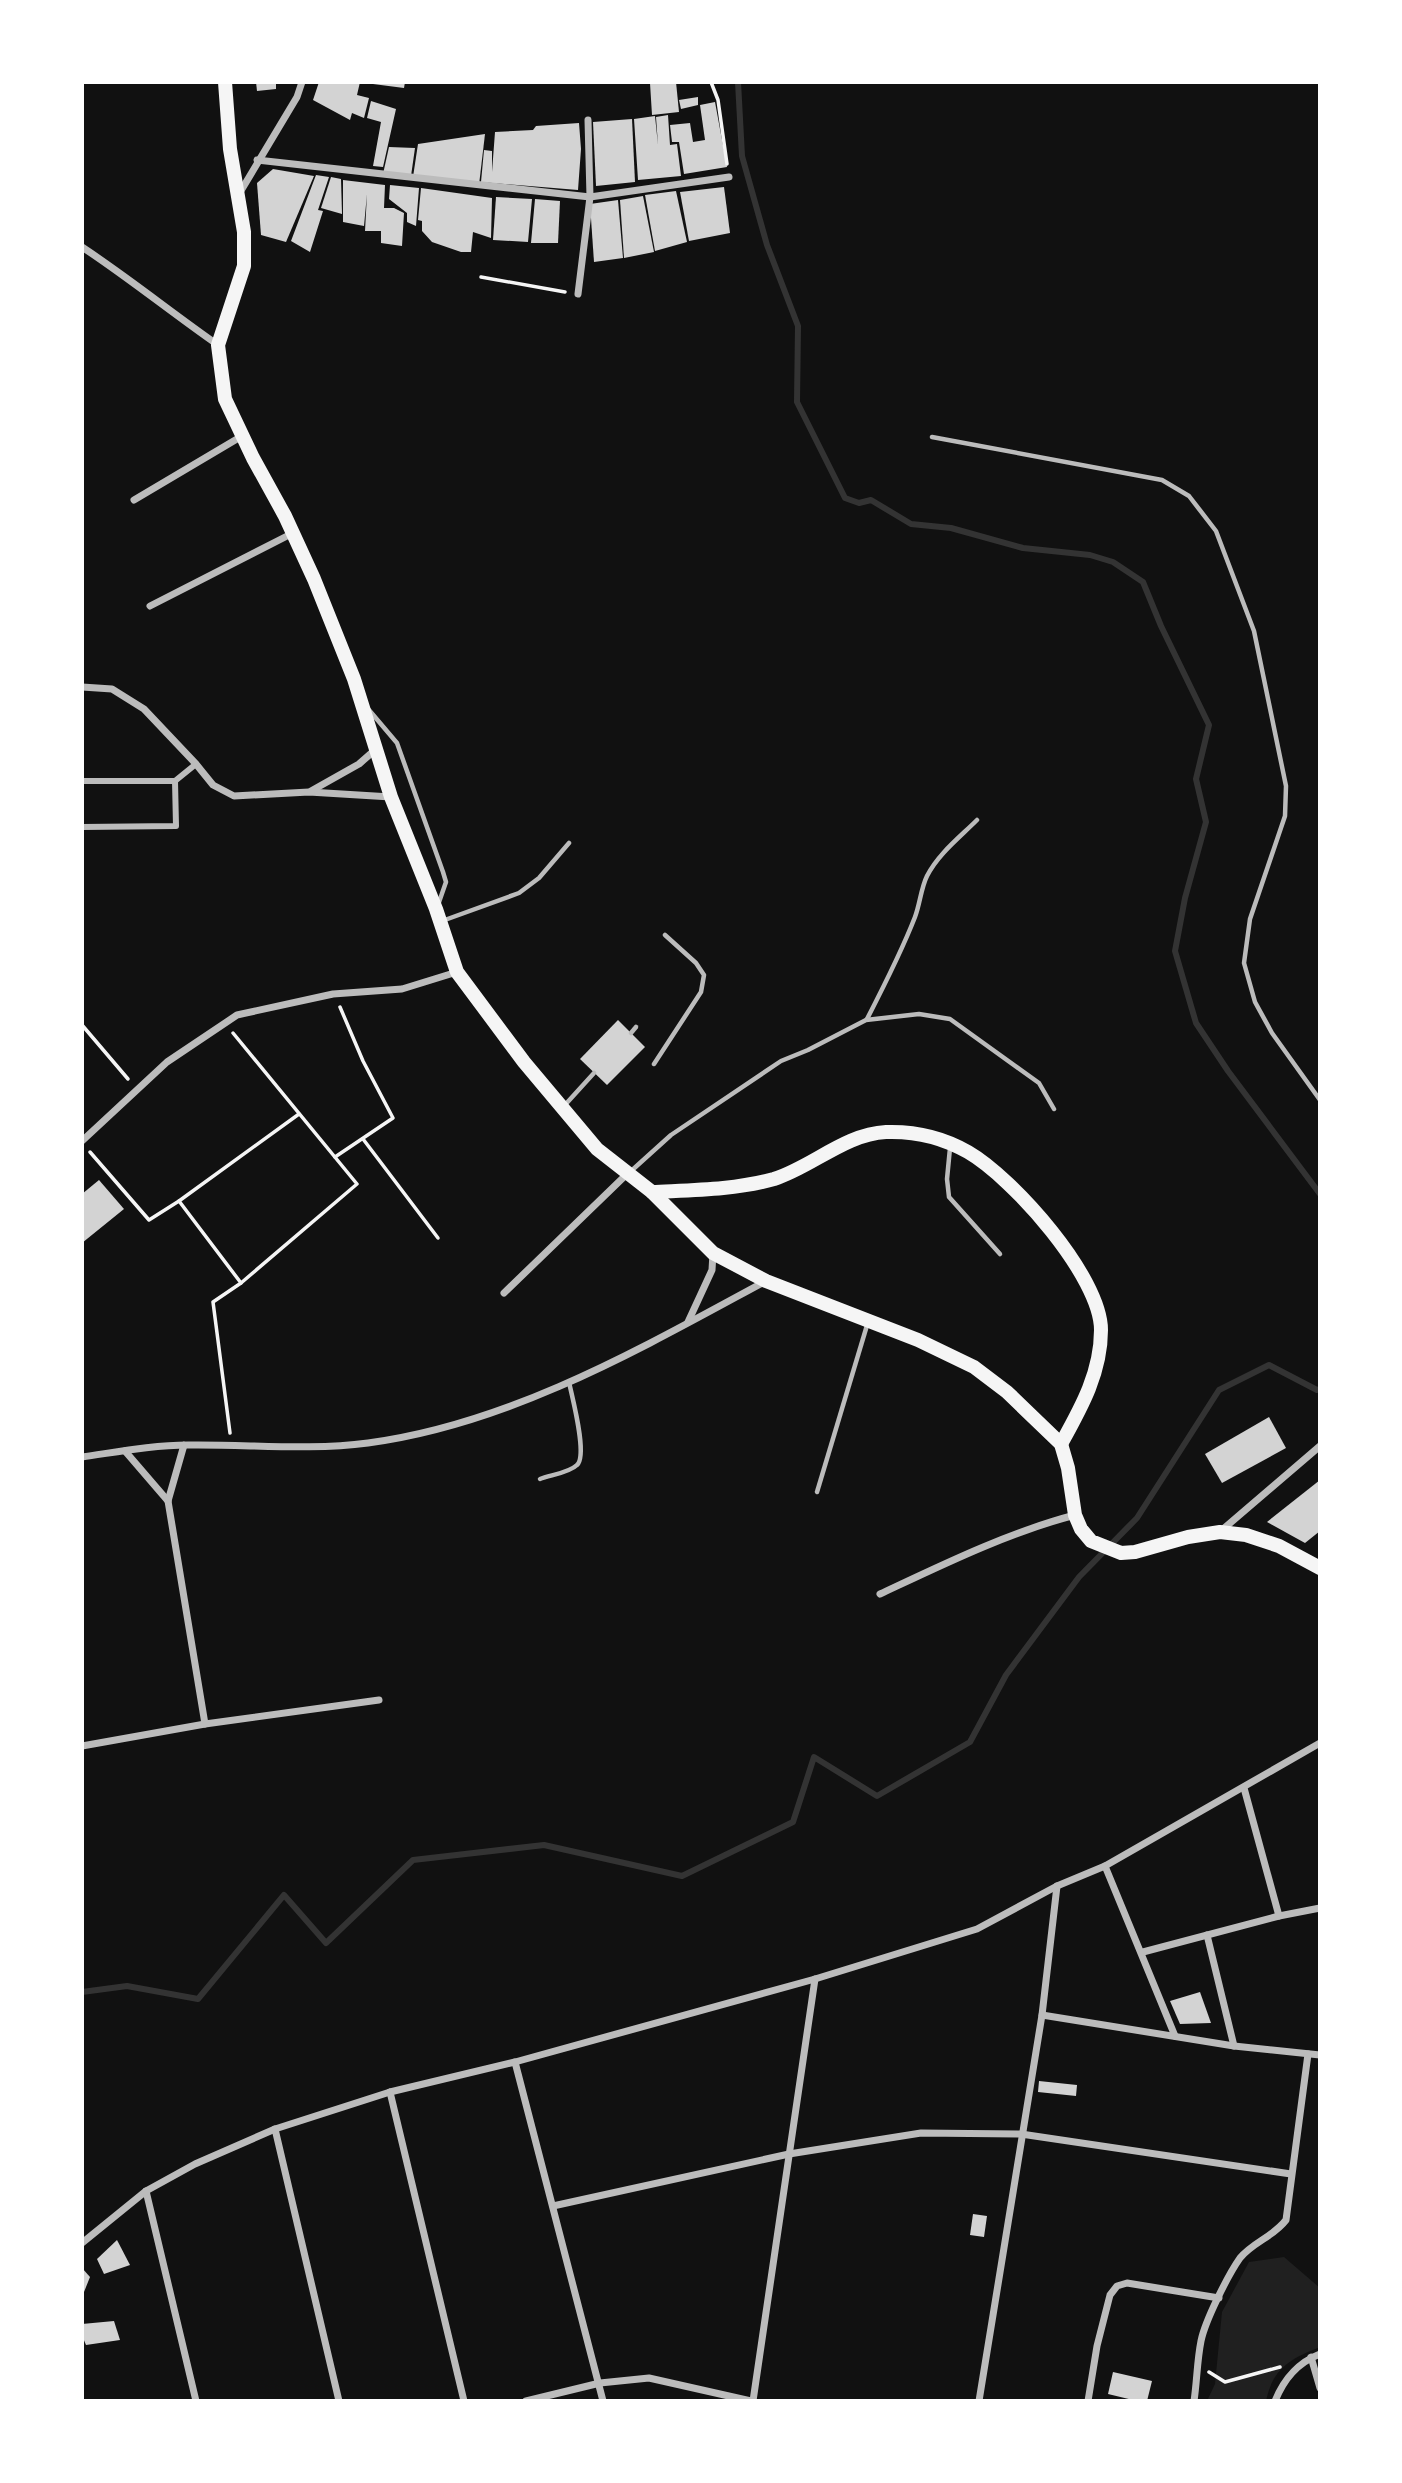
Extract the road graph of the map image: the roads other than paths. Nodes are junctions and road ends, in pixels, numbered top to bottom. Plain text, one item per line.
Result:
1 (225, 82) edge
2 (302, 82) edge
3 (588, 120) dead end
4 (257, 160) junction
5 (729, 177) road end
6 (590, 197) junction
7 (237, 198) junction
8 (82, 247) edge
9 (578, 294) road end
10 (218, 345) junction
11 (242, 436) junction
12 (932, 437) dead end
13 (134, 500) dead end
14 (293, 533) junction
15 (150, 606) dead end
16 (82, 687) edge
17 (361, 702) junction
18 (375, 750) junction
19 (196, 764) junction
20 (175, 780) junction
21 (82, 781) edge
22 (309, 792) junction
23 (391, 797) junction
24 (977, 820) dead end
25 (82, 827) edge
26 (569, 843) dead end
27 (438, 915) junction
28 (665, 935) dead end
29 (457, 972) junction
30 (866, 1020) junction
31 (636, 1027) dead end
32 (631, 1033) dead end
33 (654, 1064) dead end
34 (594, 1073) dead end
35 (1320, 1100) edge
36 (562, 1108) junction
37 (1054, 1109) dead end
38 (82, 1141) edge
39 (944, 1141) junction
40 (627, 1174) junction
41 (652, 1192) junction
42 (713, 1253) junction
43 (1000, 1254) dead end
44 (766, 1281) junction
45 (504, 1293) dead end
46 (869, 1321) junction
47 (688, 1323) junction
48 (569, 1381) junction
49 (1061, 1444) junction
50 (184, 1445) junction
51 (1320, 1446) edge
52 (125, 1451) junction
53 (82, 1457) edge
54 (540, 1479) dead end
55 (817, 1493) dead end
56 (168, 1500) junction
57 (1076, 1514) junction
58 (1220, 1532) junction
59 (1320, 1568) edge
60 (880, 1594) dead end
61 (379, 1700) dead end
62 (205, 1724) junction
63 (1320, 1743) edge
64 (82, 1746) edge
65 (1244, 1788) junction
66 (1105, 1866) junction
67 (1058, 1886) junction
68 (1320, 1908) edge
69 (1279, 1916) junction
70 (1207, 1935) junction
71 (1143, 1952) junction
72 (816, 1979) junction
73 (1042, 2015) junction
74 (1175, 2036) junction
75 (1234, 2046) junction
76 (1308, 2054) junction
77 (1320, 2054) edge
78 (515, 2062) junction
79 (390, 2092) junction
80 (275, 2129) junction
81 (1021, 2134) junction
82 (789, 2154) junction
83 (1291, 2174) junction
84 (146, 2191) junction
85 (553, 2206) junction
86 (82, 2243) edge
87 (1219, 2298) junction
88 (1316, 2356) edge
89 (600, 2383) junction
90 (1320, 2388) edge
91 (196, 2401) edge
92 (339, 2401) edge
93 (464, 2401) edge
94 (526, 2401) edge
95 (603, 2401) edge
96 (752, 2401) edge
97 (979, 2401) edge
98 (1088, 2401) edge
99 (1194, 2401) edge
100 (1275, 2401) edge

1 - 7 main road
2 - 4 street
3 - 6 street
4 - 6 street
4 - 7 street
5 - 6 street
6 - 9 street
7 - 10 main road
8 - 10 street
10 - 11 main road
11 - 13 street
11 - 14 main road
12 - 35 lane
14 - 15 street
14 - 17 main road
16 - 19 street
17 - 18 main road
17 - 27 lane
18 - 22 street
18 - 23 main road
19 - 20 street
19 - 22 street
20 - 21 street
20 - 25 street
22 - 23 street
23 - 27 main road
24 - 30 lane
26 - 27 lane
27 - 29 main road
28 - 33 lane
29 - 36 main road
29 - 38 street
30 - 37 lane
30 - 40 lane
31 - 32 lane
34 - 36 lane
36 - 40 main road
39 - 41 main road
39 - 43 lane
39 - 49 main road
40 - 41 main road
40 - 45 street
41 - 42 main road
42 - 44 main road
42 - 47 street
44 - 46 main road
44 - 47 street
46 - 49 main road
46 - 55 lane
47 - 48 street
48 - 50 street
48 - 54 lane
49 - 57 main road
50 - 52 street
50 - 56 street
51 - 58 street
52 - 53 street
52 - 56 street
56 - 62 street
57 - 58 main road
57 - 60 street
58 - 59 main road
61 - 62 street
62 - 64 street
63 - 65 street
65 - 66 street
65 - 69 street
66 - 67 street
66 - 71 street
67 - 72 street
67 - 73 street
68 - 69 street
69 - 70 street
70 - 71 street
70 - 75 street
71 - 74 street
72 - 78 street
72 - 82 street
73 - 74 street
73 - 81 street
74 - 75 street
75 - 76 street
76 - 77 street
76 - 83 street
78 - 79 street
78 - 85 street
79 - 80 street
79 - 93 street
80 - 84 street
80 - 92 street
81 - 82 street
81 - 83 street
81 - 97 street
82 - 85 street
82 - 96 street
83 - 87 street
84 - 86 street
84 - 91 street
85 - 89 street
87 - 98 street
87 - 99 street
88 - 90 street
88 - 100 street
89 - 94 street
89 - 95 street
89 - 96 street

